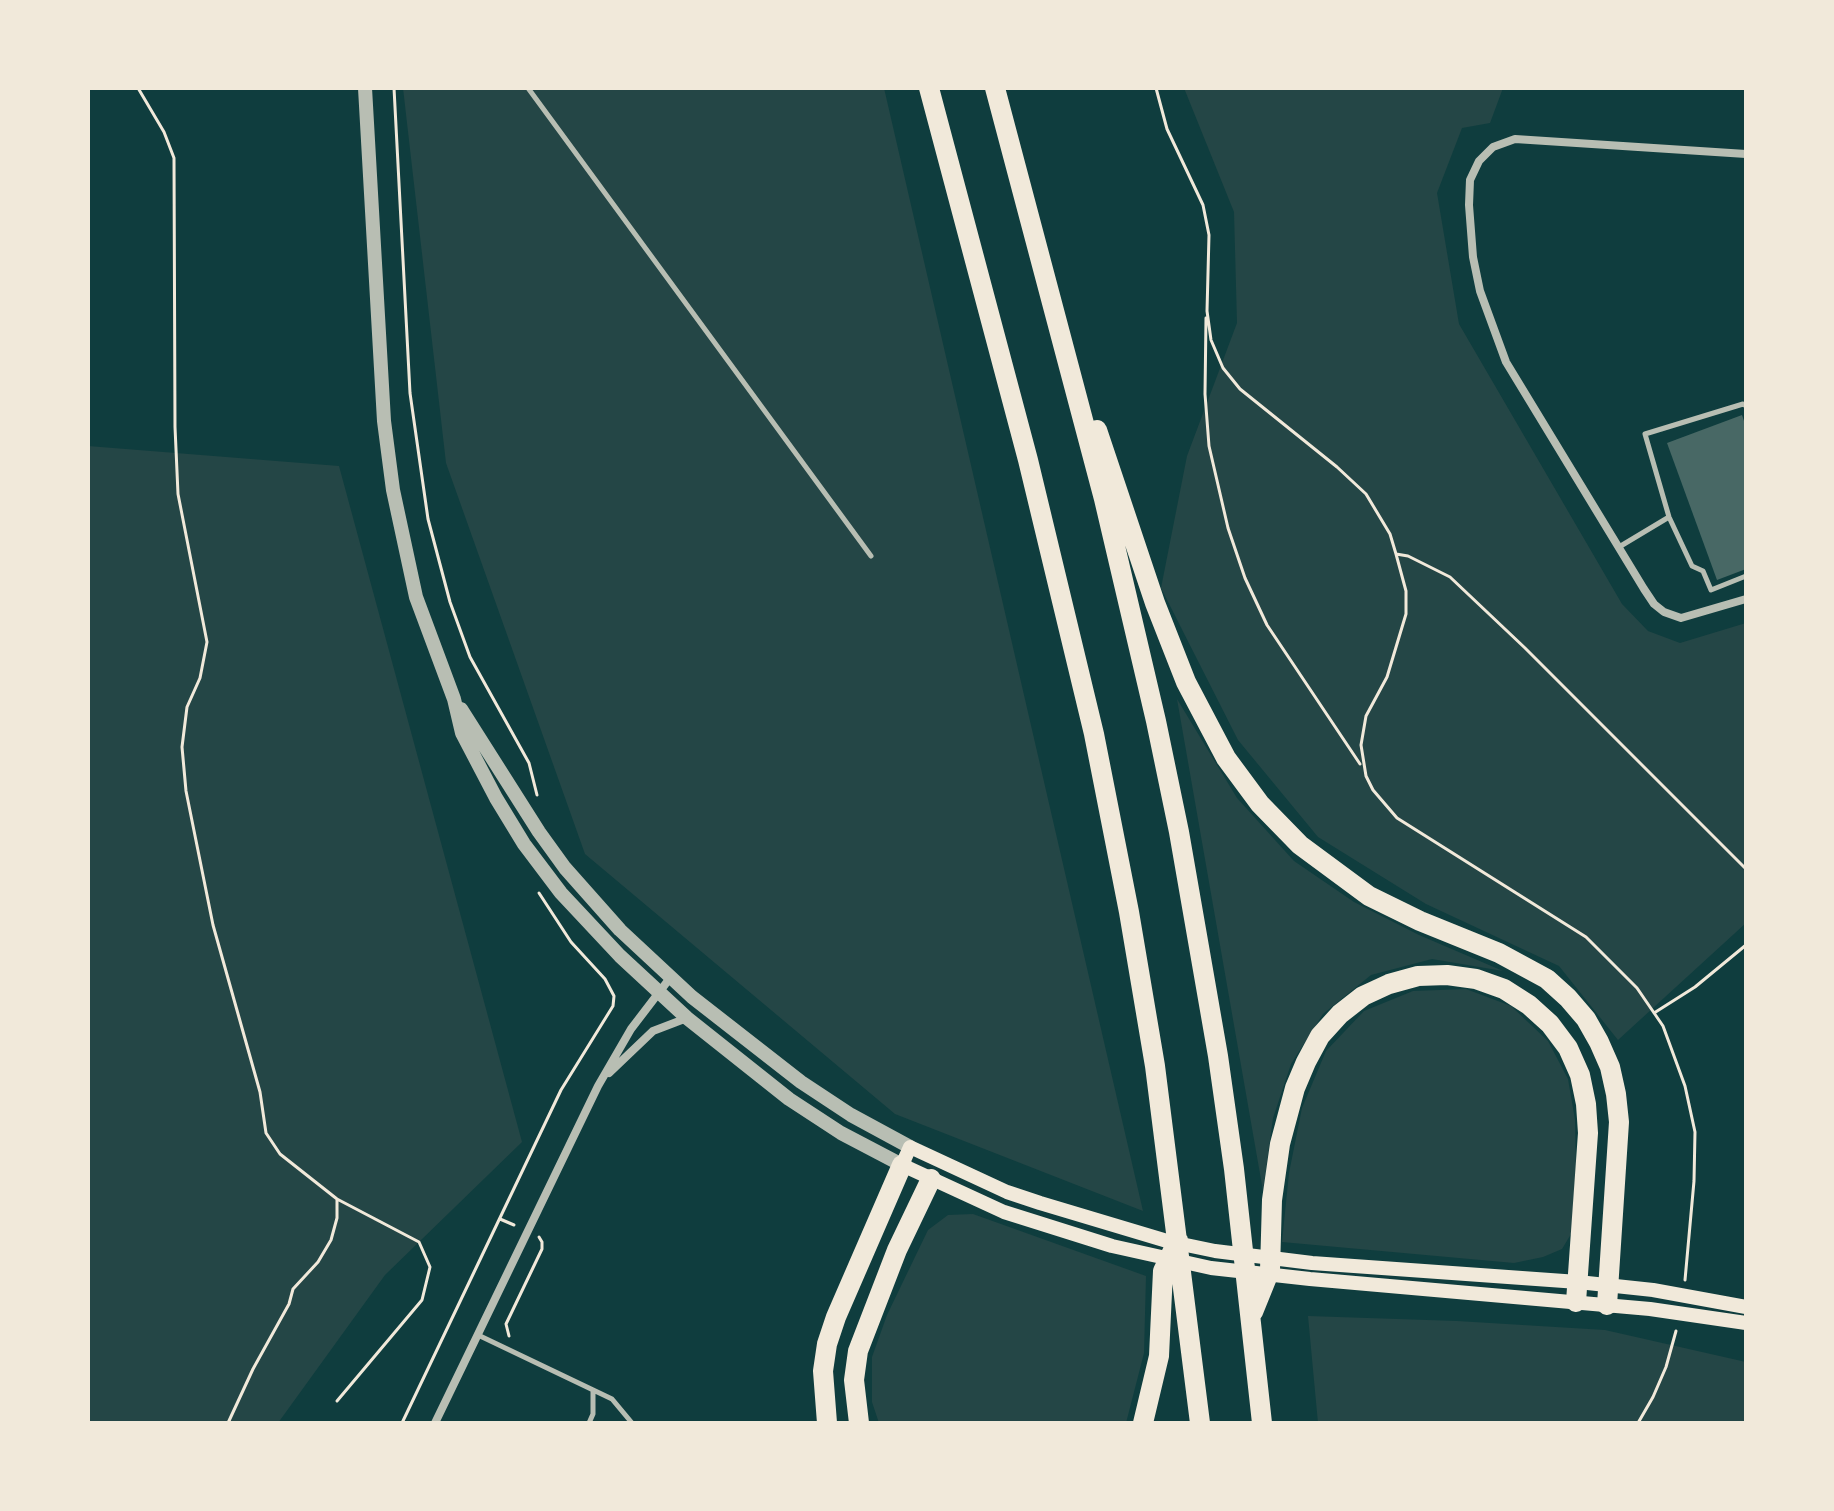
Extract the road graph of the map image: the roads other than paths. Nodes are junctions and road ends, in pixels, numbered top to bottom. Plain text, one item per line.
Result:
1 (365, 88) edge
2 (528, 88) edge
3 (929, 88) edge
4 (995, 88) edge
5 (1746, 154) edge
6 (1024, 198) junction
7 (1746, 406) edge
8 (1669, 517) junction
9 (1618, 548) junction
10 (871, 556) dead end
11 (1746, 576) edge
12 (1746, 599) edge
13 (454, 699) junction
14 (670, 978) junction
15 (659, 992) junction
16 (687, 1018) junction
17 (598, 1086) junction
18 (906, 1156) junction
19 (936, 1171) junction
20 (1178, 1240) junction
21 (1577, 1292) junction
22 (1608, 1295) junction
23 (1746, 1307) edge
24 (1252, 1316) junction
25 (1746, 1323) edge
26 (477, 1335) junction
27 (593, 1390) junction
28 (435, 1423) edge
29 (589, 1423) edge
30 (632, 1423) edge
31 (827, 1423) edge
32 (859, 1423) edge
33 (1143, 1423) edge
34 (1200, 1423) edge
35 (1262, 1423) edge

1 - 13 street
2 - 10 lane
3 - 20 highway
4 - 6 highway
5 - 9 street
6 - 22 highway
6 - 24 highway
7 - 8 lane
8 - 9 lane
8 - 11 lane
9 - 12 street
13 - 14 street
13 - 15 street
14 - 15 street
14 - 18 street
15 - 16 street
15 - 17 street
16 - 17 street
16 - 18 street
17 - 26 street
18 - 19 main road
18 - 31 highway
19 - 21 main road
19 - 21 main road
19 - 32 highway
20 - 33 highway
20 - 34 highway
21 - 22 main road
21 - 24 highway
22 - 23 main road
22 - 25 main road
24 - 35 highway
26 - 27 lane
26 - 28 street
27 - 29 lane
27 - 30 lane

